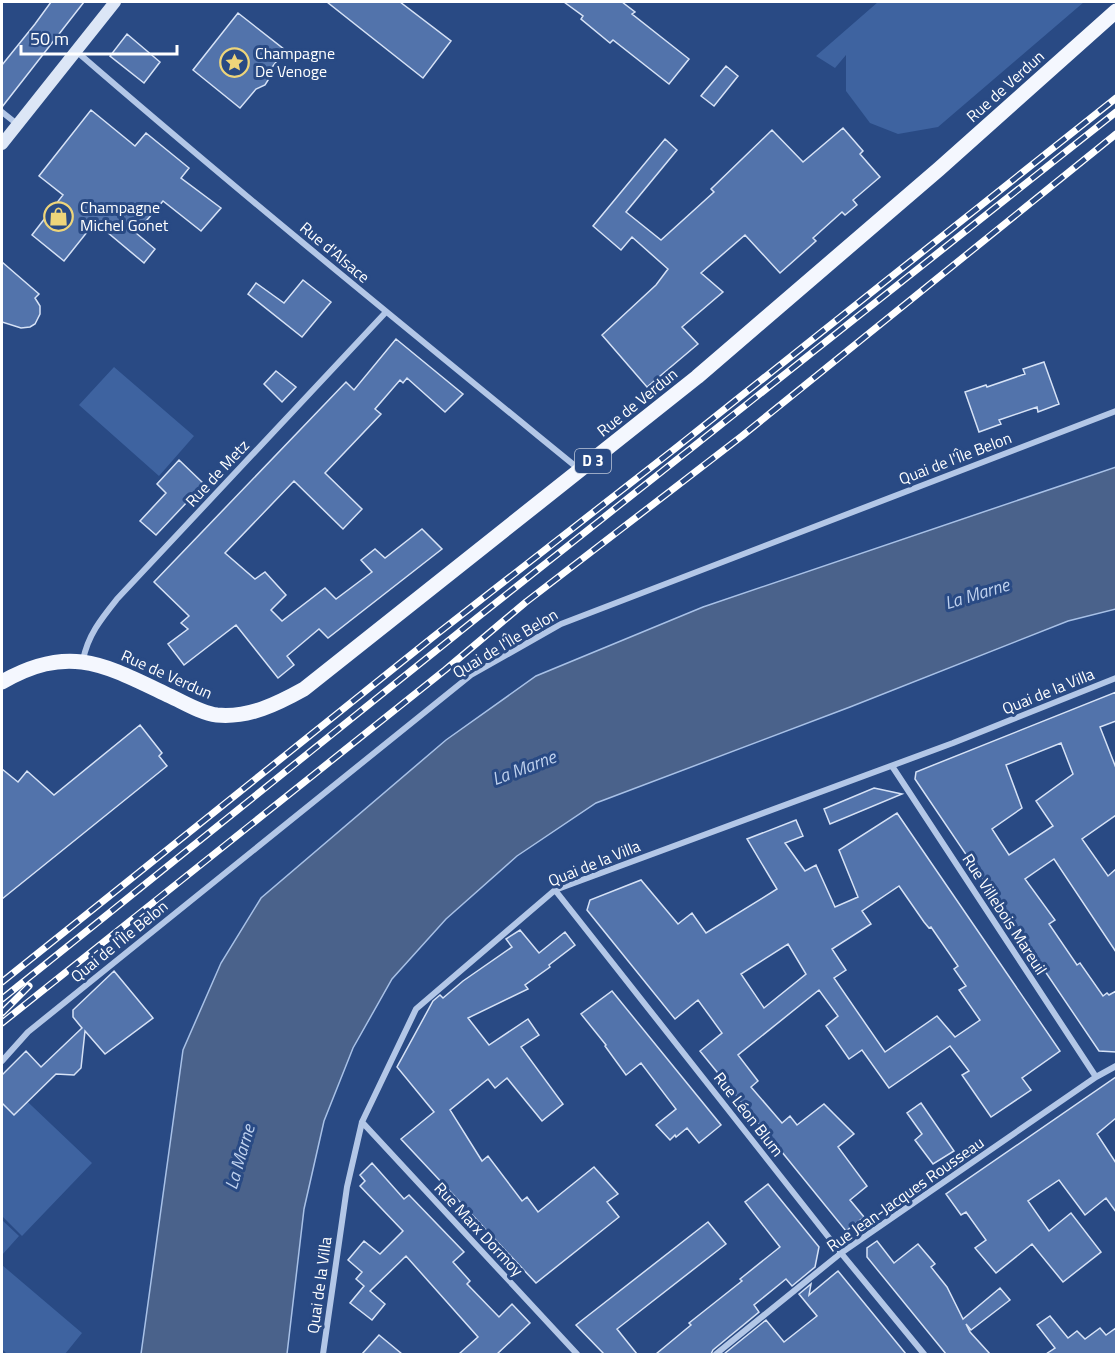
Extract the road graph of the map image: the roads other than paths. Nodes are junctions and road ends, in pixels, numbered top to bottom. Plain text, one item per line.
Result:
1 (115, 2) edge
2 (1116, 11) edge
3 (76, 50) junction
4 (2, 112) edge
5 (17, 124) junction
6 (2, 144) edge
7 (386, 312) junction
8 (1116, 411) edge
9 (581, 470) junction
10 (83, 662) junction
11 (1116, 678) edge
12 (2, 682) edge
13 (892, 766) junction
14 (555, 890) junction
15 (2, 1061) edge
16 (1116, 1066) edge
17 (1096, 1077) junction
18 (362, 1122) junction
19 (842, 1253) junction
20 (323, 1354) edge
21 (578, 1354) edge
22 (716, 1354) edge
23 (924, 1354) edge

1 - 3 main road
2 - 9 main road, Rue de Verdun / D 3
3 - 5 main road
3 - 7 street, Rue d'Alsace
4 - 5 street
5 - 6 main road
7 - 9 street, Rue d'Alsace
7 - 10 street, Rue de Metz
8 - 15 street, Quai de l'Île Belon
9 - 10 main road, Rue de Verdun / D 3
10 - 12 main road, Rue de Verdun / D 3
11 - 13 street, Quai de la Villa
13 - 14 street, Quai de la Villa
13 - 17 street, Rue Villebois Mareuil
14 - 18 street, Quai de la Villa
14 - 19 street, Rue Léon Blum
16 - 17 street, Rue Jean-Jacques Rousseau
17 - 19 street, Rue Jean-Jacques Rousseau
18 - 20 street, Quai de la Villa
18 - 21 street, Rue Marx Dormoy
19 - 22 street, Rue Jean-Jacques Rousseau
19 - 23 street, Rue Léon Blum

